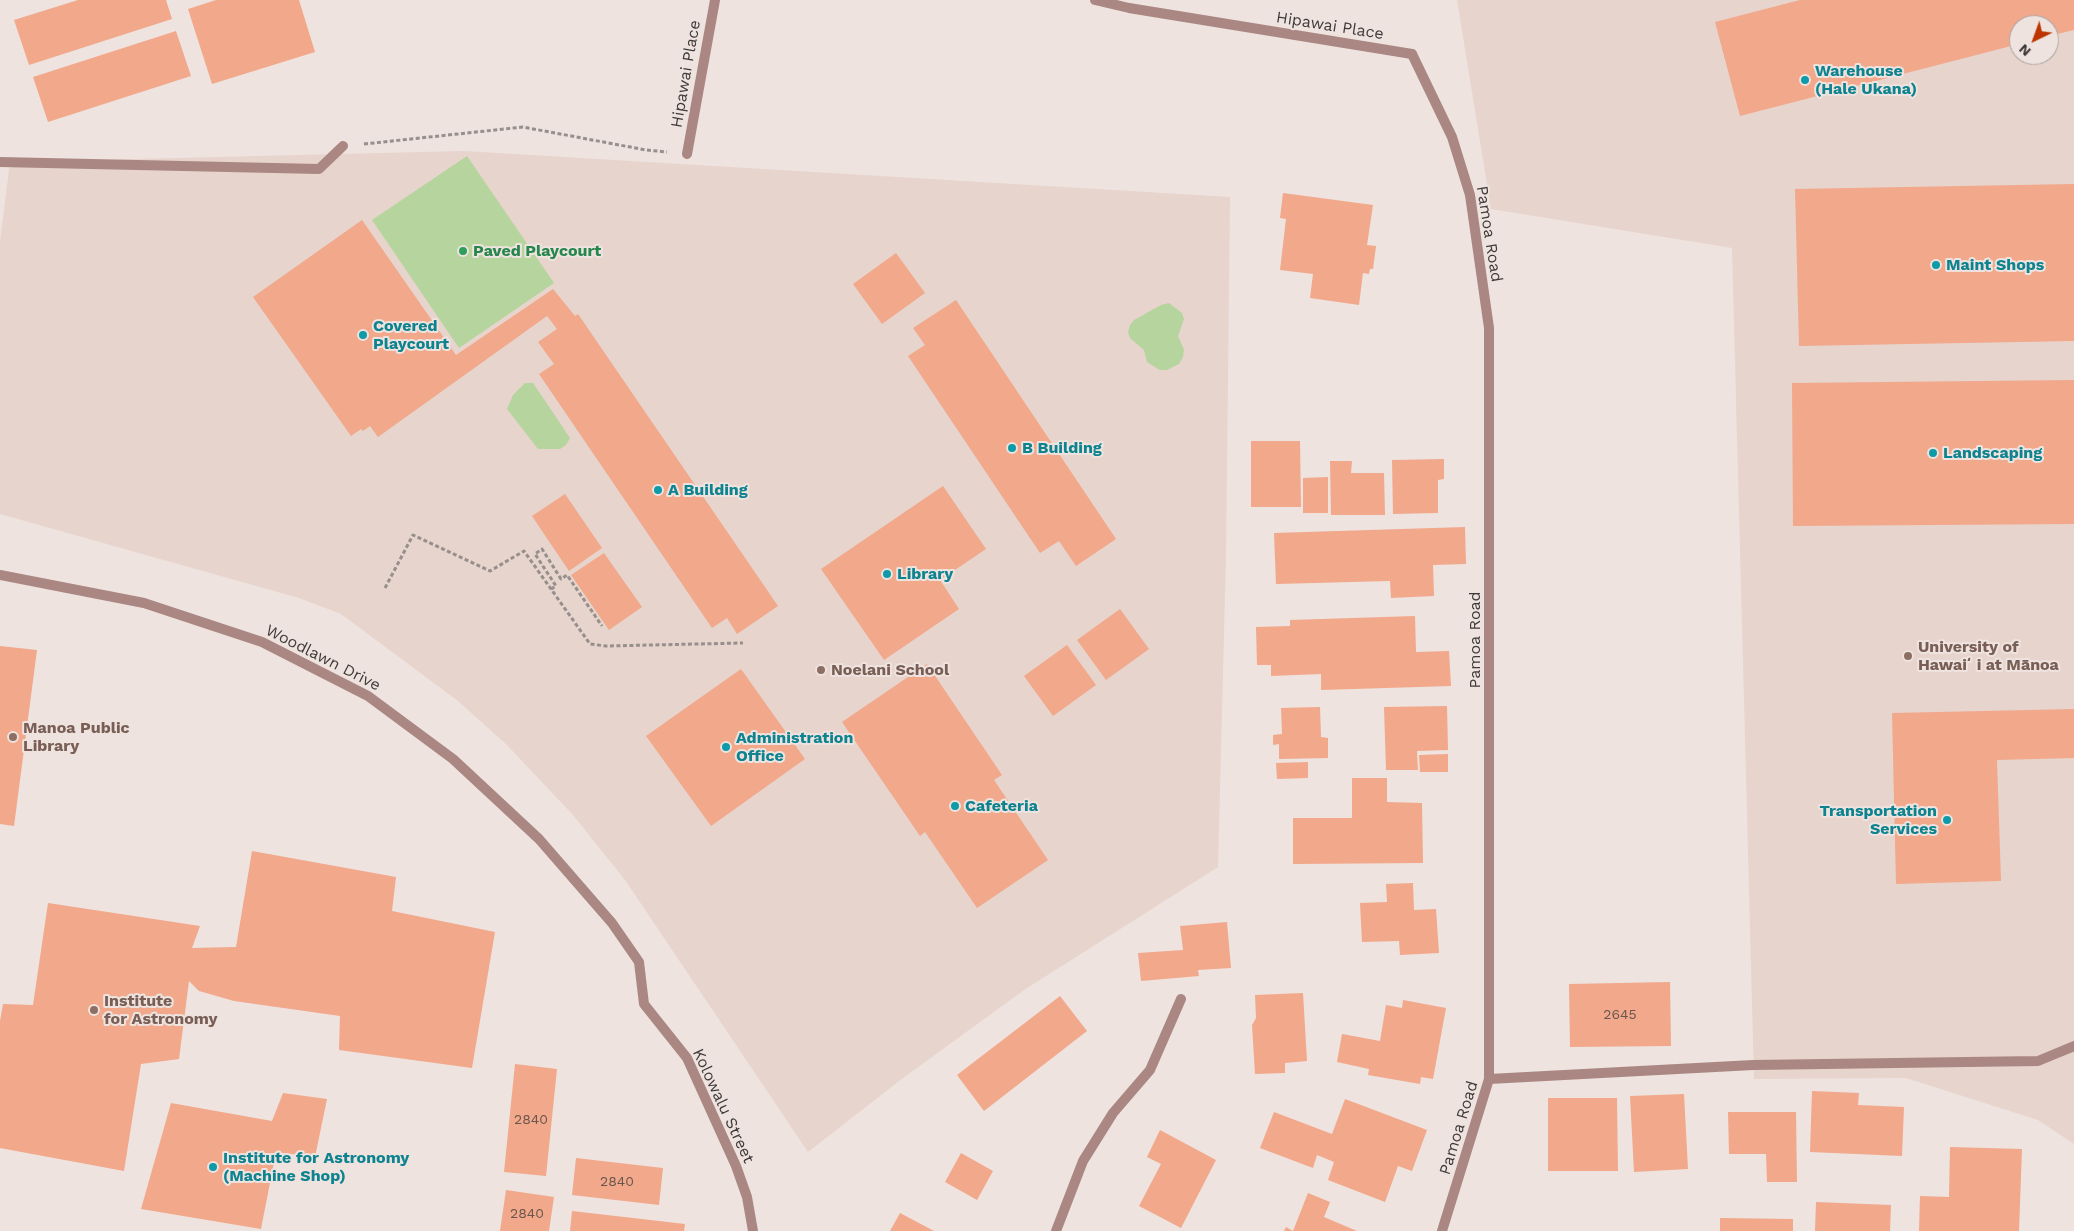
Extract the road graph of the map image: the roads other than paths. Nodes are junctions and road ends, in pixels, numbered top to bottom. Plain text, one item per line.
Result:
1 (715, 0) edge
2 (1095, 0) edge
3 (1412, 54) joint
4 (343, 146) road end
5 (687, 154) road end
6 (0, 162) edge
7 (0, 575) edge
8 (612, 923) joint
9 (1181, 999) dead end
10 (2074, 1046) edge
11 (1490, 1079) junction
12 (753, 1231) edge
13 (1056, 1231) edge
14 (1442, 1231) edge

1 - 5 street, Hipawai Place
2 - 3 street, Hipawai Place
3 - 11 street, Pamoa Road
4 - 6 street
7 - 8 street, Woodlawn Drive
8 - 12 street, Kolowalu Street
9 - 13 street
10 - 11 street
11 - 14 street, Pamoa Road

